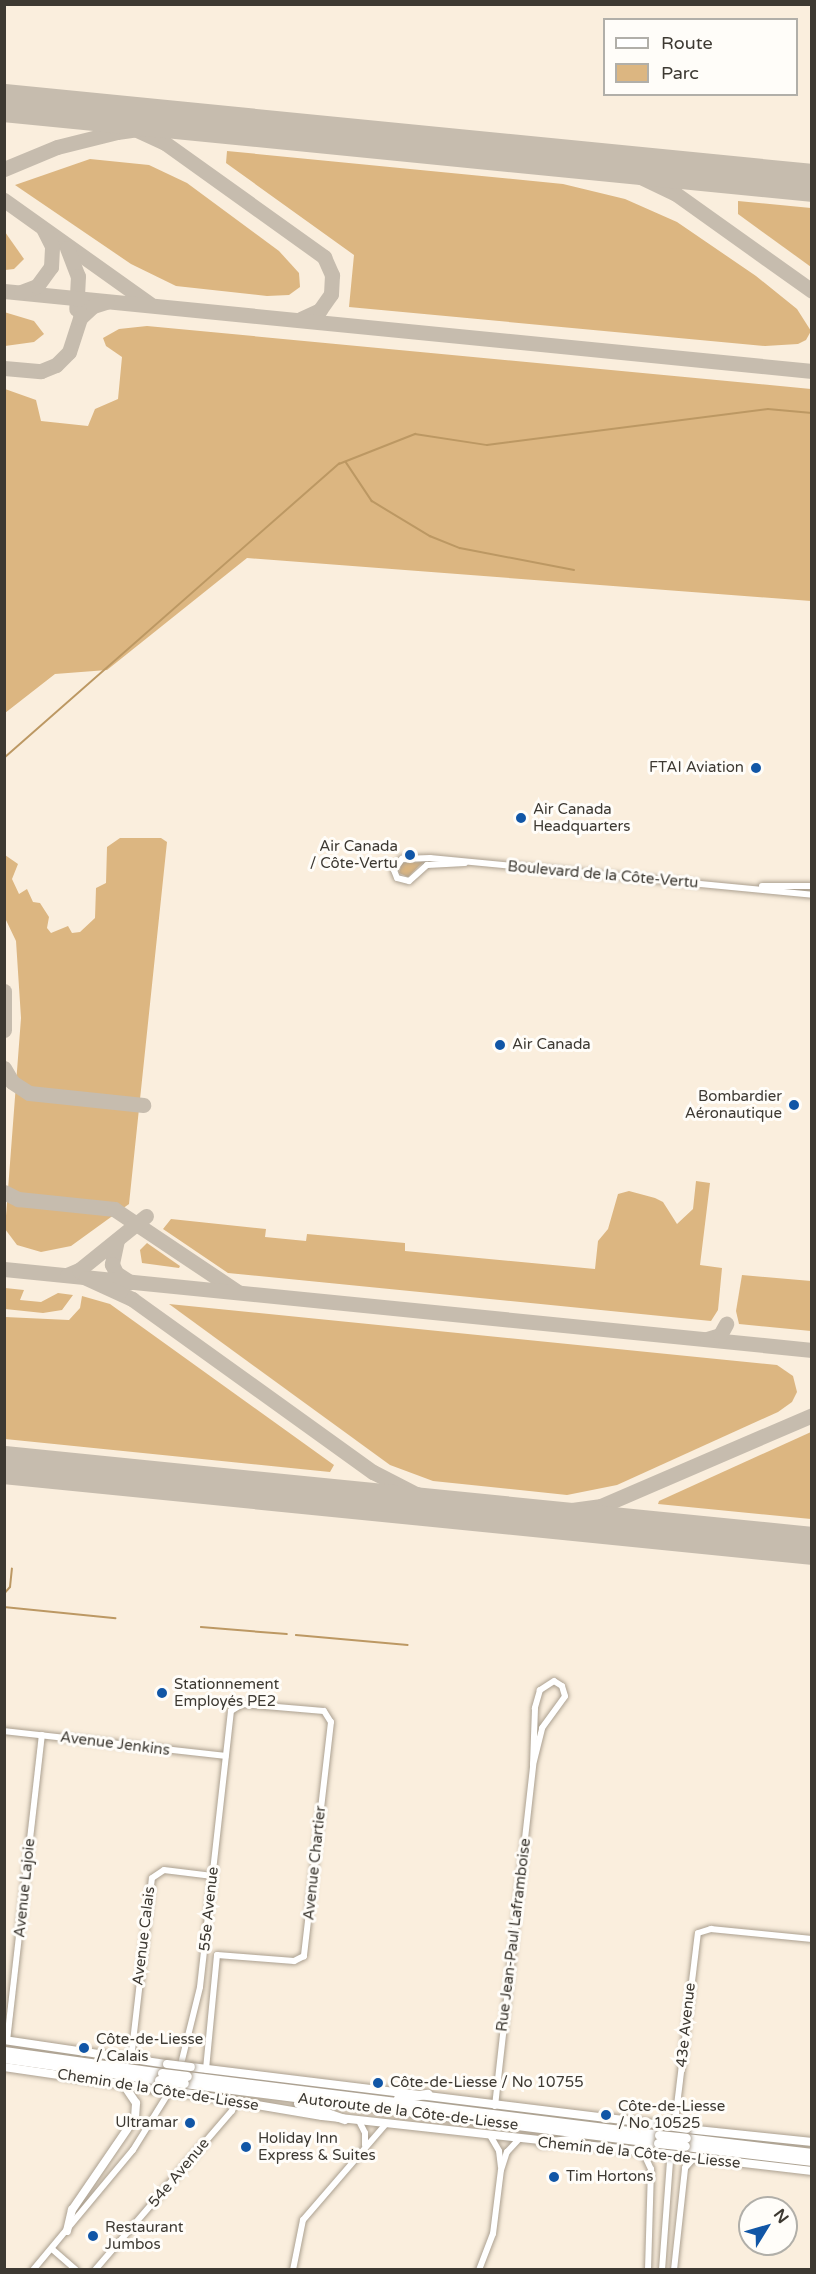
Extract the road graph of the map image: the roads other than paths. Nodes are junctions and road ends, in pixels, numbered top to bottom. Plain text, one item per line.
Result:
1 (465, 863) junction
2 (741, 886) junction
3 (812, 886) edge
4 (812, 895) edge
5 (4, 1731) edge
6 (42, 1735) junction
7 (226, 1756) junction
8 (533, 1765) junction
9 (213, 1876) junction
10 (812, 1939) edge
11 (5, 2044) edge
12 (4, 2058) edge
13 (131, 2059) junction
14 (182, 2060) dead end
15 (4, 2067) edge
16 (206, 2069) junction
17 (186, 2080) junction
18 (158, 2081) junction
19 (124, 2085) junction
20 (428, 2094) junction
21 (276, 2095) junction
22 (166, 2097) dead end
23 (365, 2098) junction
24 (236, 2101) junction
25 (495, 2106) junction
26 (344, 2119) junction
27 (359, 2121) junction
28 (675, 2122) dead end
29 (386, 2124) junction
30 (491, 2137) junction
31 (616, 2139) junction
32 (659, 2139) junction
33 (518, 2140) junction
34 (686, 2142) junction
35 (812, 2142) edge
36 (541, 2143) junction
37 (365, 2145) junction
38 (643, 2152) junction
39 (812, 2153) edge
40 (695, 2157) junction
41 (670, 2160) dead end
42 (812, 2161) edge
43 (501, 2170) junction
44 (812, 2171) edge
45 (68, 2231) junction
46 (52, 2249) junction
47 (33, 2270) edge
48 (76, 2270) edge
49 (95, 2270) edge
50 (292, 2270) edge
51 (479, 2270) edge
52 (648, 2270) edge
53 (662, 2270) edge
54 (674, 2270) edge

1 - 1 street, Boulevard de la Côte-Vertu
1 - 2 street, Boulevard de la Côte-Vertu
2 - 3 street, Boulevard de la Côte-Vertu
2 - 4 street, Boulevard de la Côte-Vertu
5 - 6 street, Avenue Jenkins
6 - 7 street, Avenue Jenkins
6 - 11 street, Avenue Lajoie
7 - 9 street, 55e Avenue
7 - 16 street, Avenue Chartier
8 - 8 street, Rue Jean-Paul Laframboise
8 - 25 street, Rue Jean-Paul Laframboise
9 - 13 street, Avenue Calais
9 - 14 street, 55e Avenue
10 - 28 street, 43e Avenue
11 - 13 main road, Chemin de la Côte-de-Liesse
11 - 18 highway, Autoroute de la Côte-de-Liesse
12 - 18 highway, Autoroute de la Côte-de-Liesse
13 - 17 main road, Chemin de la Côte-de-Liesse, bridge
15 - 19 main road, Chemin de la Côte-de-Liesse
16 - 17 main road, Chemin de la Côte-de-Liesse
16 - 20 main road, Chemin de la Côte-de-Liesse
17 - 18 highway, Autoroute de la Côte-de-Liesse, bridge
17 - 21 highway, Autoroute de la Côte-de-Liesse
17 - 23 highway, Autoroute de la Côte-de-Liesse
17 - 24 main road, Chemin de la Côte-de-Liesse
18 - 19 main road, Chemin de la Côte-de-Liesse
19 - 45 main road
20 - 23 highway
20 - 25 main road, Chemin de la Côte-de-Liesse
21 - 26 highway
21 - 31 highway, Autoroute de la Côte-de-Liesse
22 - 45 street
23 - 32 highway, Autoroute de la Côte-de-Liesse
24 - 26 main road, Chemin de la Côte-de-Liesse
24 - 49 street, 54e Avenue
25 - 32 main road, Chemin de la Côte-de-Liesse
26 - 27 main road, Chemin de la Côte-de-Liesse
27 - 29 main road, Chemin de la Côte-de-Liesse
27 - 37 street
29 - 30 main road, Chemin de la Côte-de-Liesse
29 - 37 street
30 - 33 main road, Chemin de la Côte-de-Liesse
30 - 43 street
31 - 32 highway, Autoroute de la Côte-de-Liesse
31 - 36 highway
32 - 34 highway, Autoroute de la Côte-de-Liesse, bridge
32 - 34 main road, Chemin de la Côte-de-Liesse, bridge
32 - 38 main road, Chemin de la Côte-de-Liesse
33 - 36 main road, Chemin de la Côte-de-Liesse
33 - 43 street
34 - 35 main road, Chemin de la Côte-de-Liesse
34 - 39 highway, Autoroute de la Côte-de-Liesse
34 - 40 main road, Chemin de la Côte-de-Liesse
34 - 42 highway, Autoroute de la Côte-de-Liesse
36 - 38 main road, Chemin de la Côte-de-Liesse
37 - 50 street
38 - 52 street
40 - 44 main road, Chemin de la Côte-de-Liesse
40 - 54 street
41 - 53 street
43 - 51 street
45 - 46 street
46 - 47 street
46 - 48 street

